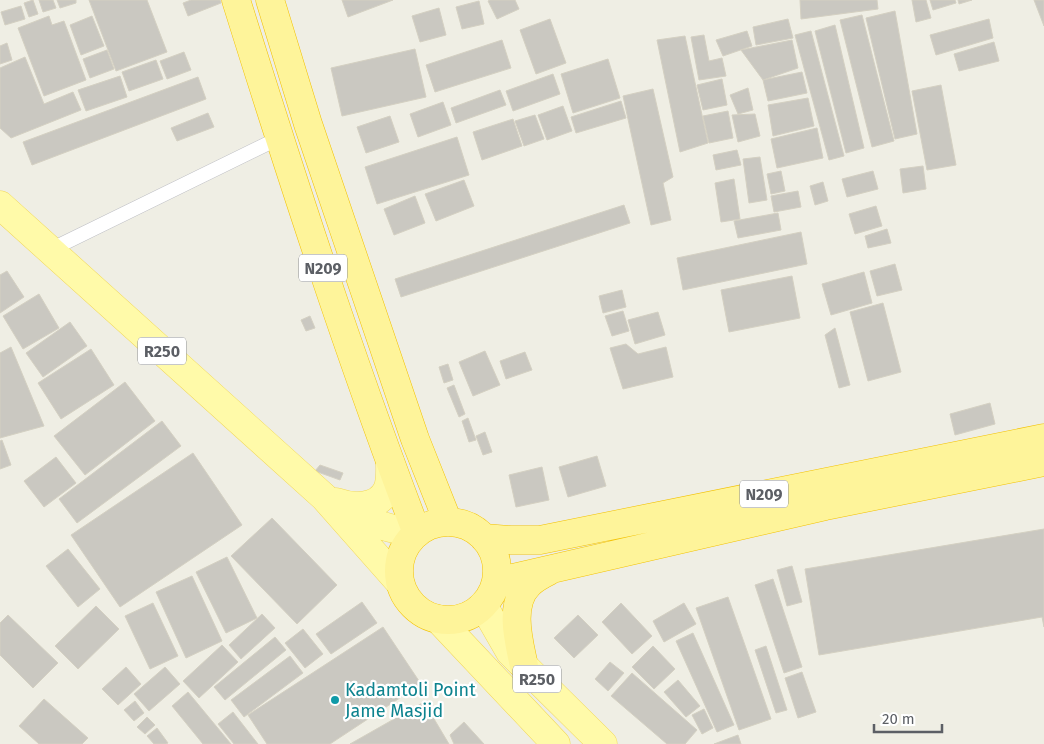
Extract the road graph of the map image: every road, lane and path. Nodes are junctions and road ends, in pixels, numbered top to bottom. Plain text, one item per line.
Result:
1 (236, 0) edge
2 (270, 0) edge
3 (279, 138) junction
4 (0, 205) edge
5 (50, 250) junction
6 (1044, 438) edge
7 (390, 462) junction
8 (1044, 462) edge
9 (324, 497) junction
10 (448, 522) junction
11 (417, 533) junction
12 (484, 538) junction
13 (559, 566) junction
14 (496, 582) junction
15 (400, 583) junction
16 (483, 605) junction
17 (438, 619) junction
18 (524, 666) junction
19 (556, 744) edge
20 (603, 744) edge

1 - 3 highway, N209
2 - 10 highway, N209
3 - 5 lane
3 - 7 highway, N209
4 - 5 main road, R250
5 - 9 main road, R250
6 - 12 highway, N209
7 - 9 main road
7 - 11 highway, N209
8 - 13 highway, N209
9 - 11 main road, R250
9 - 15 main road, R250
10 - 11 highway
10 - 12 highway, N209
11 - 15 highway
12 - 14 highway
13 - 14 highway, N209
13 - 18 highway
14 - 16 highway
15 - 17 highway
16 - 17 highway
16 - 18 main road, R250
17 - 19 main road, R250
18 - 20 main road, R250

